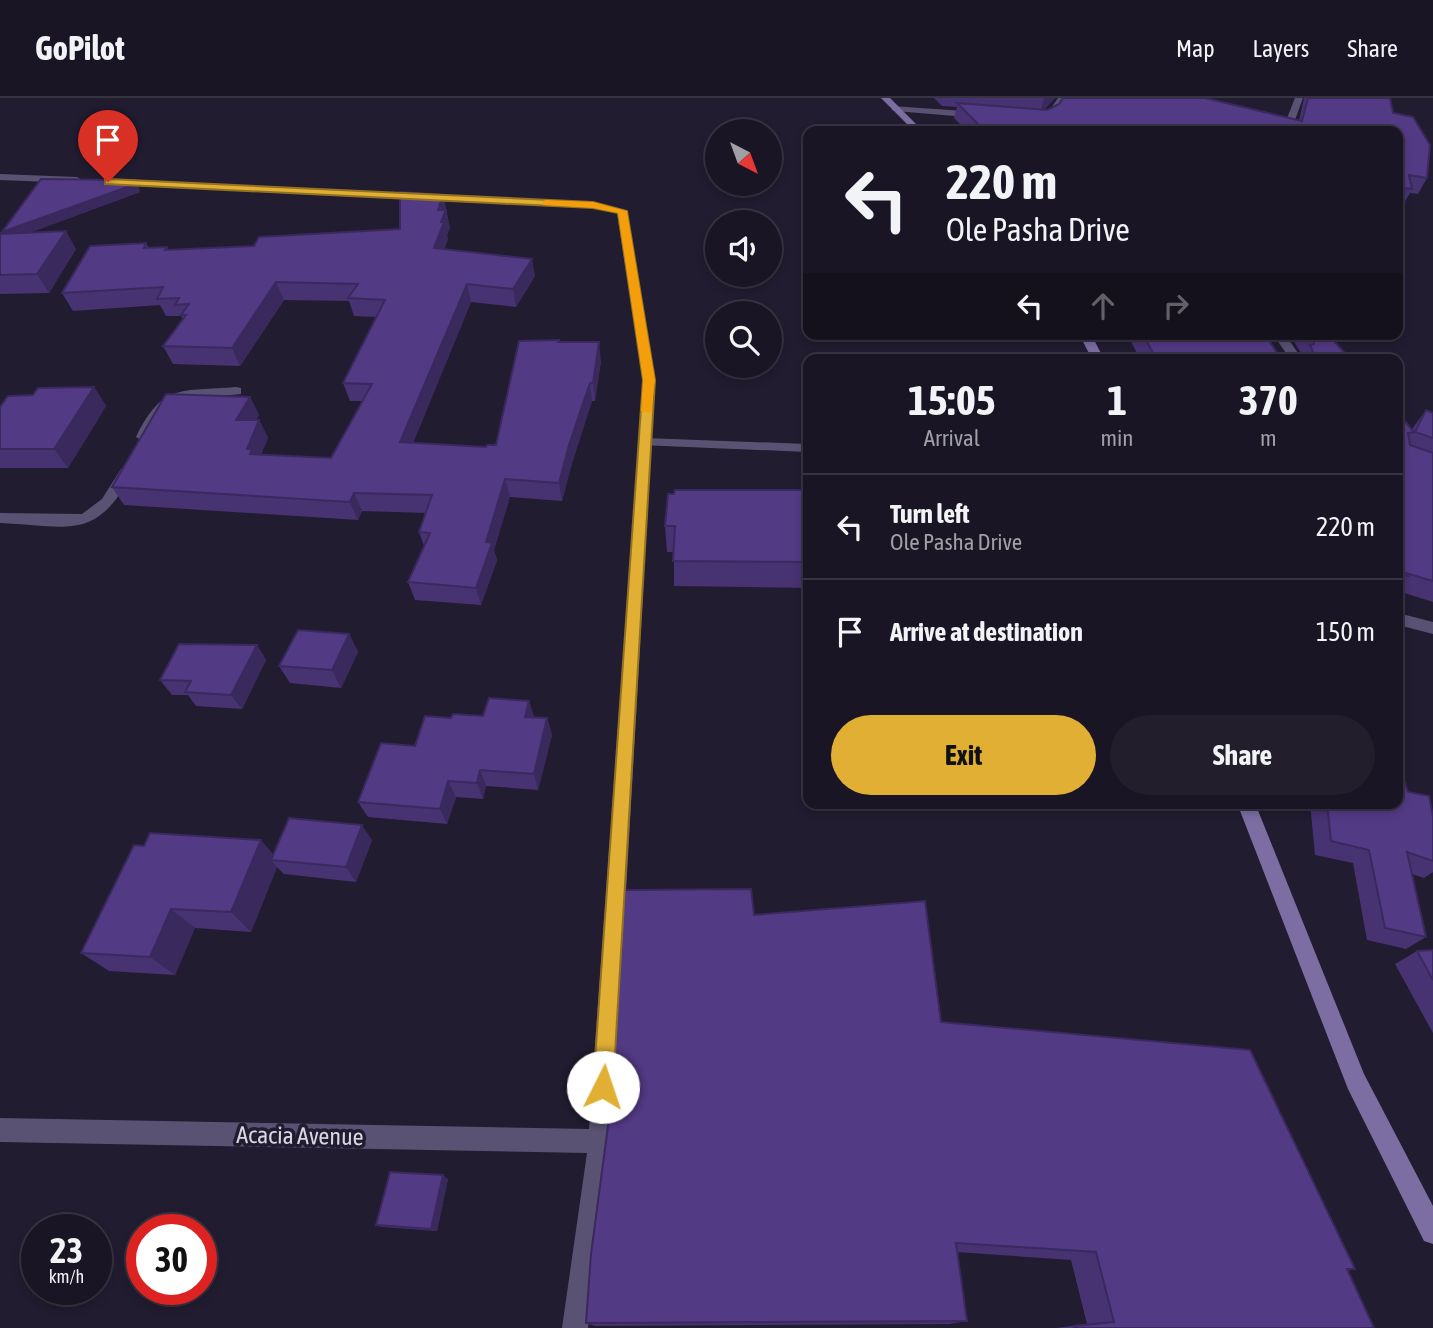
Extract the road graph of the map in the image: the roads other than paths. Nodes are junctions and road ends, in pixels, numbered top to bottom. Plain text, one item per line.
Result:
1 (885, 98) edge
2 (1062, 98) edge
3 (1299, 98) edge
4 (895, 108) junction
5 (989, 116) edge
6 (1029, 119) edge
7 (914, 126) edge
8 (1288, 126) edge
9 (0, 177) edge
10 (83, 181) edge
11 (97, 181) edge
12 (236, 391) dead end
13 (645, 442) junction
14 (803, 448) edge
15 (0, 518) edge
16 (1403, 620) edge
17 (1433, 628) edge
18 (1248, 809) edge
19 (0, 1130) edge
20 (600, 1141) junction
21 (1433, 1232) edge
22 (575, 1328) edge

1 - 4 street
2 - 6 street
3 - 8 street
4 - 5 street
4 - 7 street
9 - 10 street
11 - 13 street
12 - 15 street
13 - 14 street
13 - 20 street
16 - 17 street
18 - 21 street
19 - 20 street, Acacia Avenue
20 - 22 street

